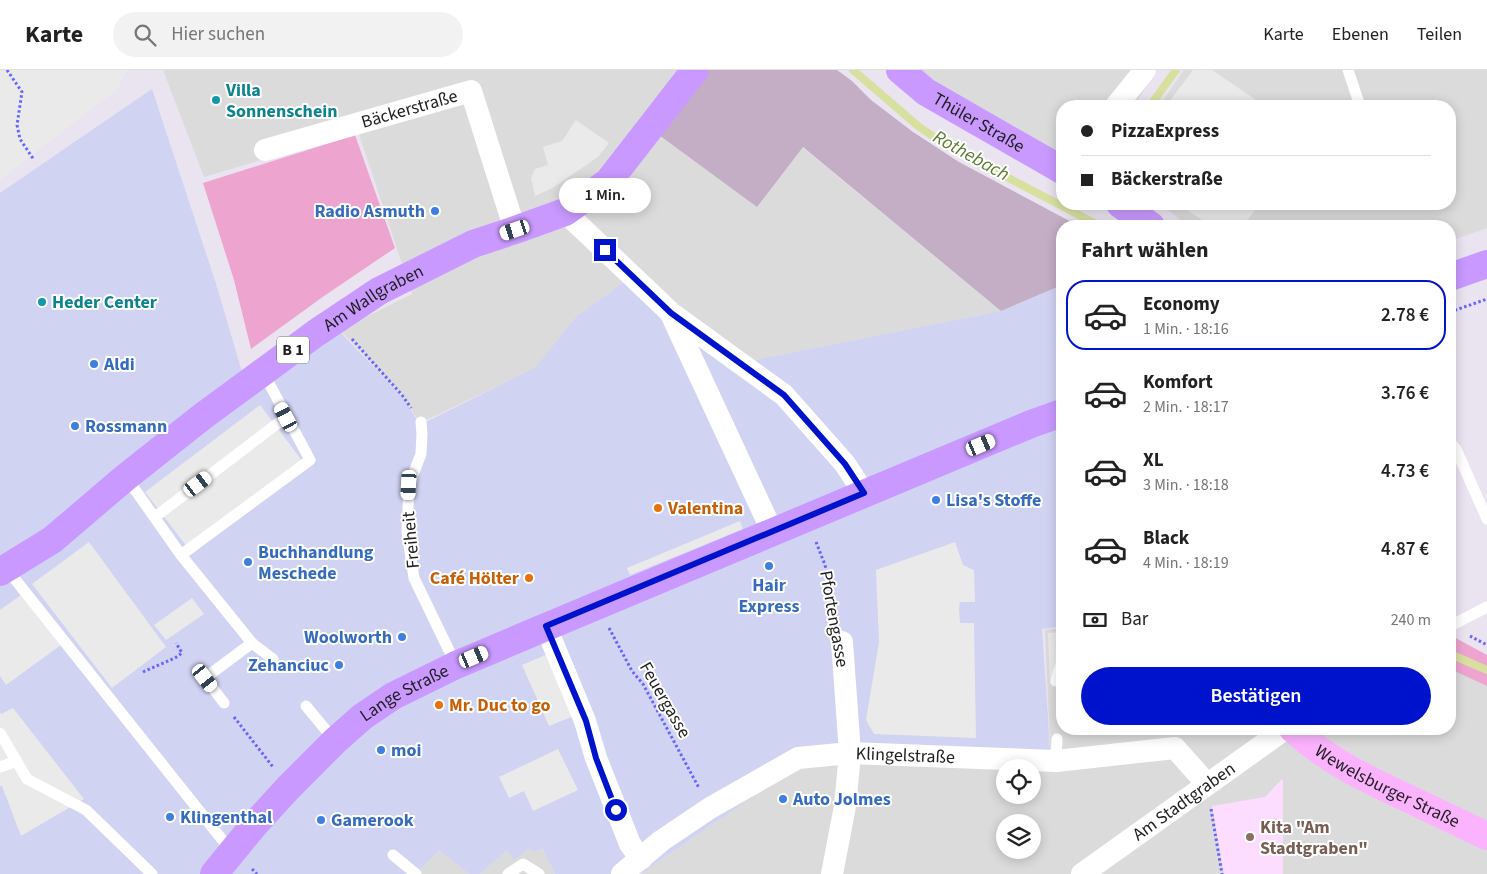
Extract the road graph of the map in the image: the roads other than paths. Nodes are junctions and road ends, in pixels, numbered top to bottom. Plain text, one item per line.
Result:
1 (694, 70) edge
2 (900, 70) edge
3 (1145, 70) edge
4 (1348, 70) edge
5 (1121, 100) edge
6 (1358, 100) edge
7 (265, 150) dead end
8 (1056, 167) edge
9 (1128, 210) edge
10 (565, 212) junction
11 (1143, 220) edge
12 (515, 230) junction
13 (1487, 264) edge
14 (1456, 275) edge
15 (671, 313) junction
16 (263, 372) junction
17 (1056, 415) edge
18 (286, 417) junction
19 (421, 422) road end
20 (1456, 450) edge
21 (126, 477) junction
22 (864, 493) junction
23 (155, 517) junction
24 (1487, 519) edge
25 (772, 531) junction
26 (181, 554) junction
27 (3, 570) edge
28 (1487, 607) edge
29 (1456, 623) edge
30 (546, 626) junction
31 (842, 642) road end
32 (252, 643) junction
33 (272, 659) dead end
34 (456, 665) junction
35 (224, 703) road end
36 (306, 706) dead end
37 (0, 733) edge
38 (1276, 735) edge
39 (1300, 735) edge
40 (335, 741) junction
41 (850, 753) junction
42 (16, 761) junction
43 (0, 767) edge
44 (1207, 784) junction
45 (1487, 836) edge
46 (232, 852) junction
47 (393, 855) dead end
48 (641, 859) junction
49 (152, 874) edge
50 (214, 874) edge
51 (416, 874) edge
52 (508, 874) edge
53 (539, 874) edge
54 (622, 874) edge
55 (832, 874) edge
56 (1082, 874) edge

1 - 10 main road, Am Wallgraben / B 1
2 - 8 main road, Thüler Straße
3 - 5 street
4 - 6 lane
7 - 12 street, Bäckerstraße
9 - 11 main road
10 - 12 main road, Am Wallgraben / B 1
10 - 15 street
12 - 16 main road, Am Wallgraben / B 1
13 - 14 main road
15 - 22 street
15 - 25 street
16 - 18 lane
16 - 21 main road, Am Wallgraben / B 1
17 - 22 main road, Lange Straße
18 - 23 lane
18 - 26 lane
19 - 34 lane, Freiheit
20 - 24 lane
21 - 23 lane
21 - 27 main road, Am Wallgraben / B 1
22 - 25 main road, Lange Straße
23 - 26 lane
25 - 30 main road, Lange Straße
26 - 32 lane
27 - 46 lane
28 - 29 lane
30 - 34 main road, Lange Straße
30 - 48 street
31 - 41 street, Pfortengasse
32 - 33 lane
32 - 35 lane
34 - 40 main road, Lange Straße
36 - 40 lane
37 - 42 lane
38 - 44 street, Am Stadtgraben
39 - 45 main road, Wewelsburger Straße
40 - 46 main road, Lange Straße
41 - 44 street, Klingelstraße
41 - 48 street, Klingelstraße
41 - 55 street, Pfortengasse
42 - 43 lane
42 - 49 lane
44 - 56 street, Am Stadtgraben
46 - 50 main road, Lange Straße
47 - 51 lane
48 - 54 street, Klingelstraße
52 - 53 lane

